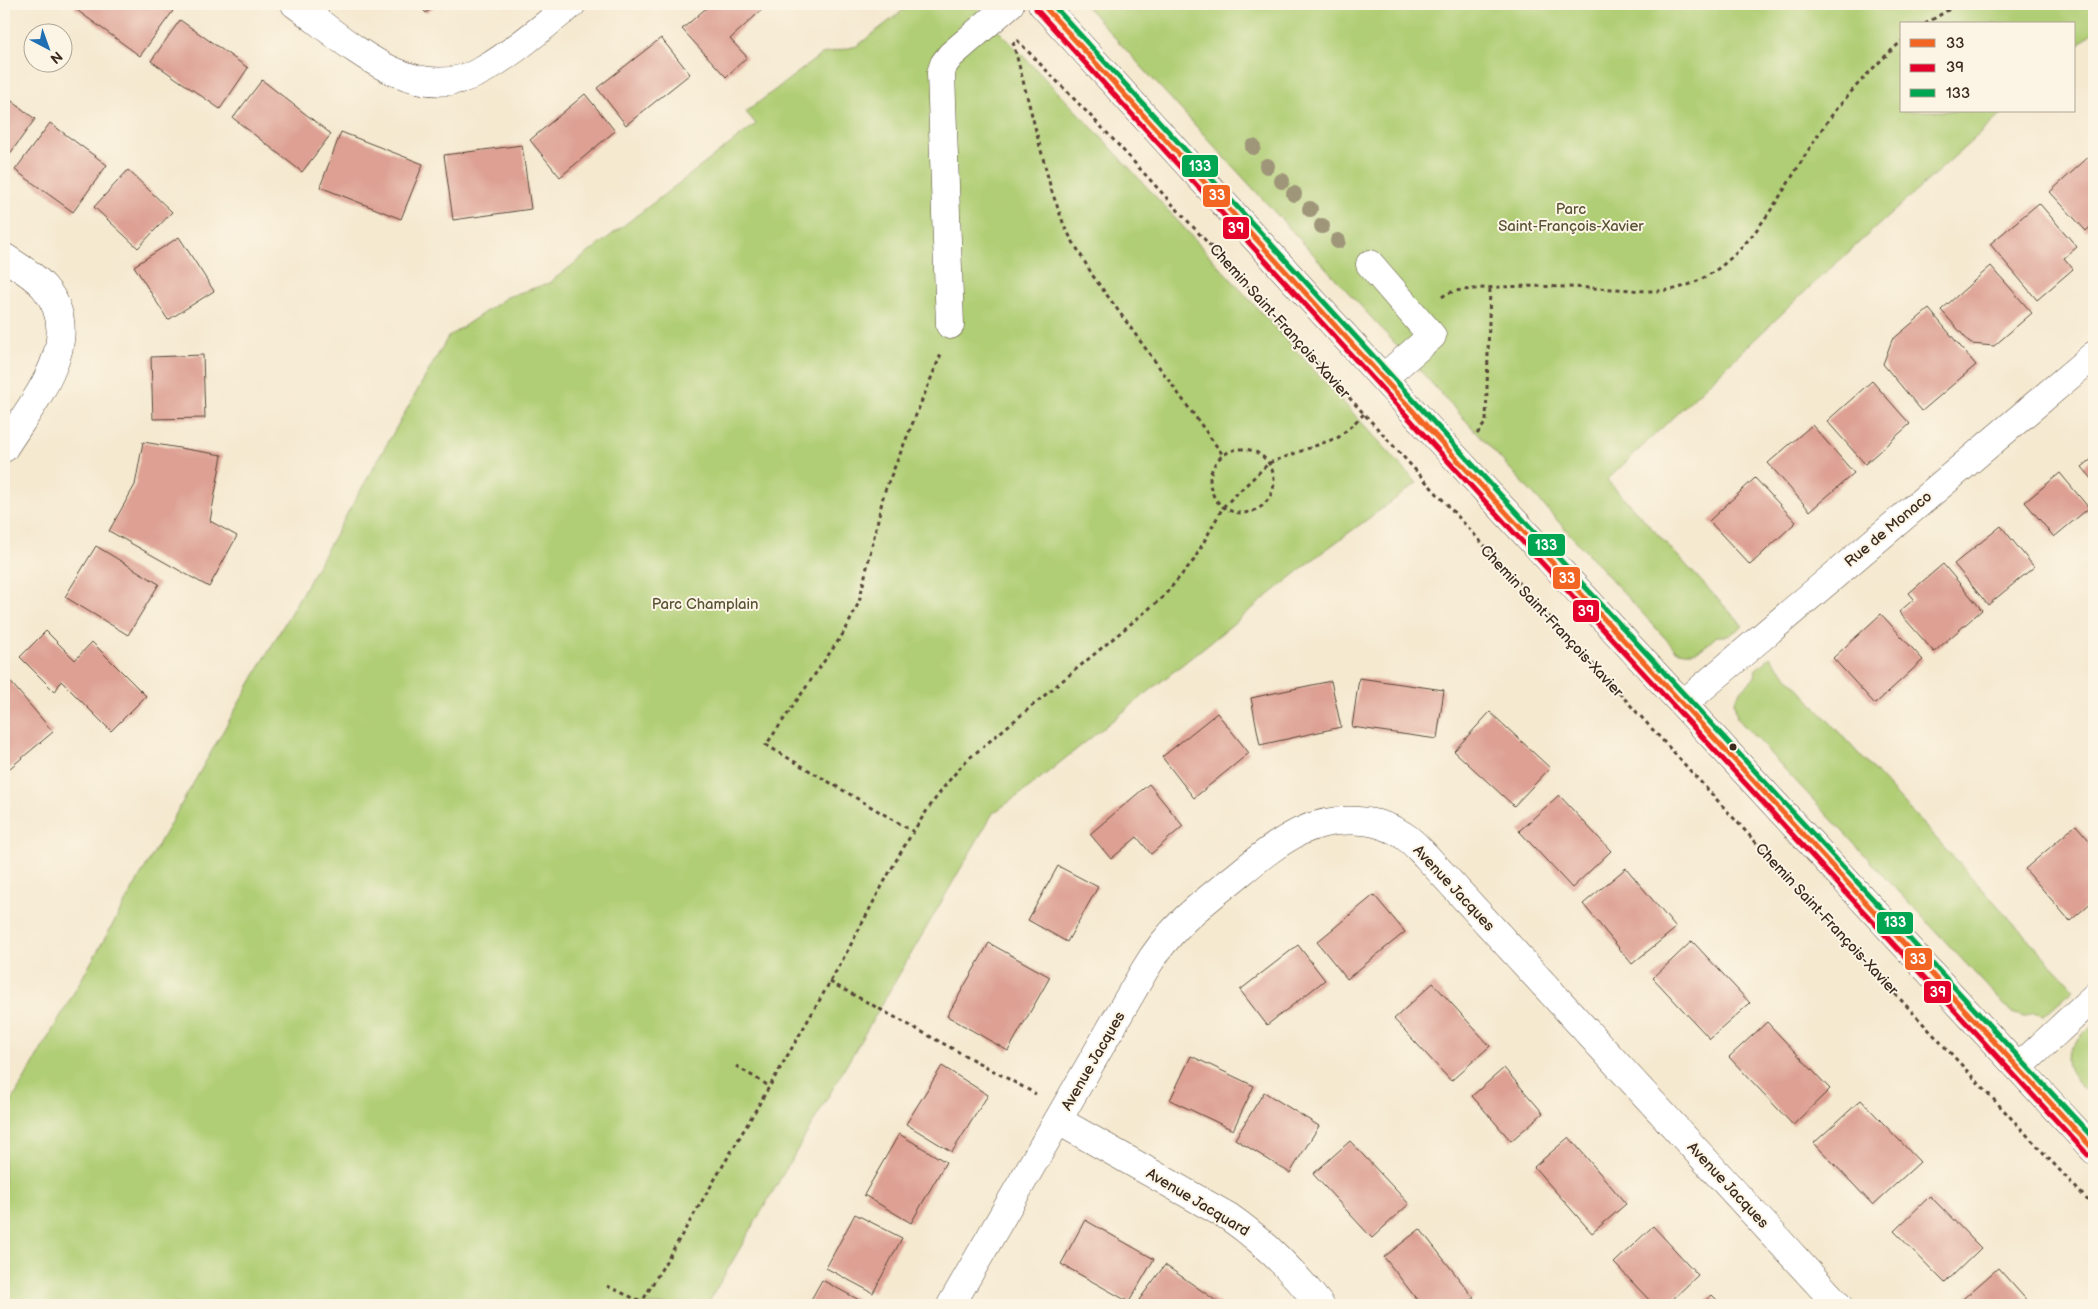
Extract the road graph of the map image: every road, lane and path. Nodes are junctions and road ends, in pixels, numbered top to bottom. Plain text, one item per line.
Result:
1 (295, 4) edge
2 (572, 4) edge
3 (1010, 4) edge
4 (1042, 4) edge
5 (1958, 4) edge
6 (1928, 22) edge
7 (1900, 43) edge
8 (4, 257) edge
9 (1370, 264) dead end
10 (1490, 287) junction
11 (1448, 292) dead end
12 (950, 325) joint
13 (2094, 355) edge
14 (1383, 378) junction
15 (1364, 414) junction
16 (1474, 437) dead end
17 (4, 448) edge
18 (1223, 455) junction
19 (1269, 463) junction
20 (1222, 507) junction
21 (1683, 704) junction
22 (914, 832) junction
23 (830, 982) junction
24 (2094, 997) edge
25 (736, 1066) dead end
26 (2019, 1067) junction
27 (769, 1086) junction
28 (1052, 1110) junction
29 (2094, 1150) edge
30 (2094, 1207) edge
31 (607, 1286) dead end
32 (641, 1304) edge
33 (951, 1305) edge
34 (1320, 1305) edge
35 (1838, 1305) edge

1 - 2 street
3 - 12 street
4 - 14 street
5 - 6 path
7 - 10 path
8 - 17 street
9 - 14 street
10 - 11 path
10 - 16 path
12 - 22 path
13 - 21 street, Rue de Monaco
14 - 21 street
15 - 18 path, Chemin Saint-François-Xavier
15 - 19 path
15 - 30 path, Chemin Saint-François-Xavier
18 - 19 path
18 - 20 path
19 - 20 path
19 - 20 path
20 - 22 path
21 - 26 street
22 - 23 path
23 - 27 path
23 - 28 path
24 - 26 street
25 - 27 path
26 - 29 street
27 - 32 path
28 - 33 street, Avenue Jacques
28 - 34 street, Avenue Jacquard
28 - 35 street, Avenue Jacques
31 - 32 path

